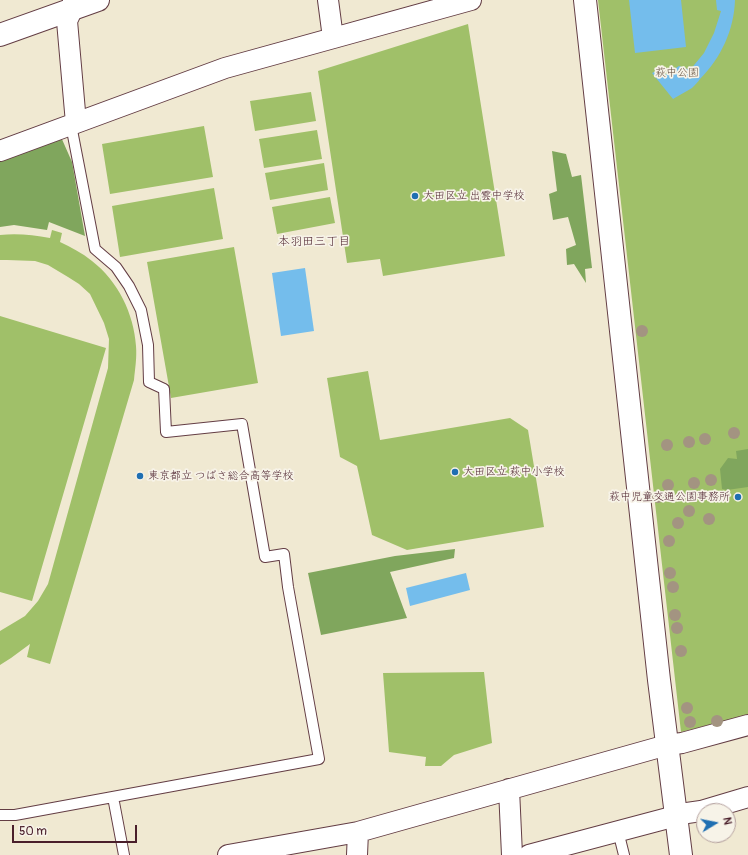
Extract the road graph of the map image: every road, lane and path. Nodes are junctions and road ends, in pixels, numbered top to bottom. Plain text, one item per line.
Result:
1 (98, 0) edge
2 (328, 0) edge
3 (471, 0) edge
4 (585, 0) edge
5 (73, 4) edge
6 (0, 35) edge
7 (333, 38) junction
8 (74, 124) junction
9 (0, 151) edge
10 (748, 725) edge
11 (667, 745) junction
12 (509, 789) junction
13 (113, 797) junction
14 (748, 797) edge
15 (0, 815) edge
16 (676, 816) junction
17 (618, 831) junction
18 (358, 832) junction
19 (124, 855) edge
20 (228, 855) edge
21 (357, 855) edge
22 (512, 855) edge
23 (529, 855) edge
24 (624, 855) edge
25 (681, 855) edge

1 - 5 street
2 - 7 street
3 - 7 street
4 - 11 street
5 - 6 street
5 - 8 street
7 - 8 street
8 - 9 street
8 - 13 lane
10 - 11 street
11 - 12 street
11 - 16 street
12 - 18 street
12 - 22 street
13 - 15 lane
13 - 19 lane
14 - 16 street
16 - 17 street
16 - 25 street
17 - 23 street
17 - 24 lane
18 - 20 street
18 - 21 street

